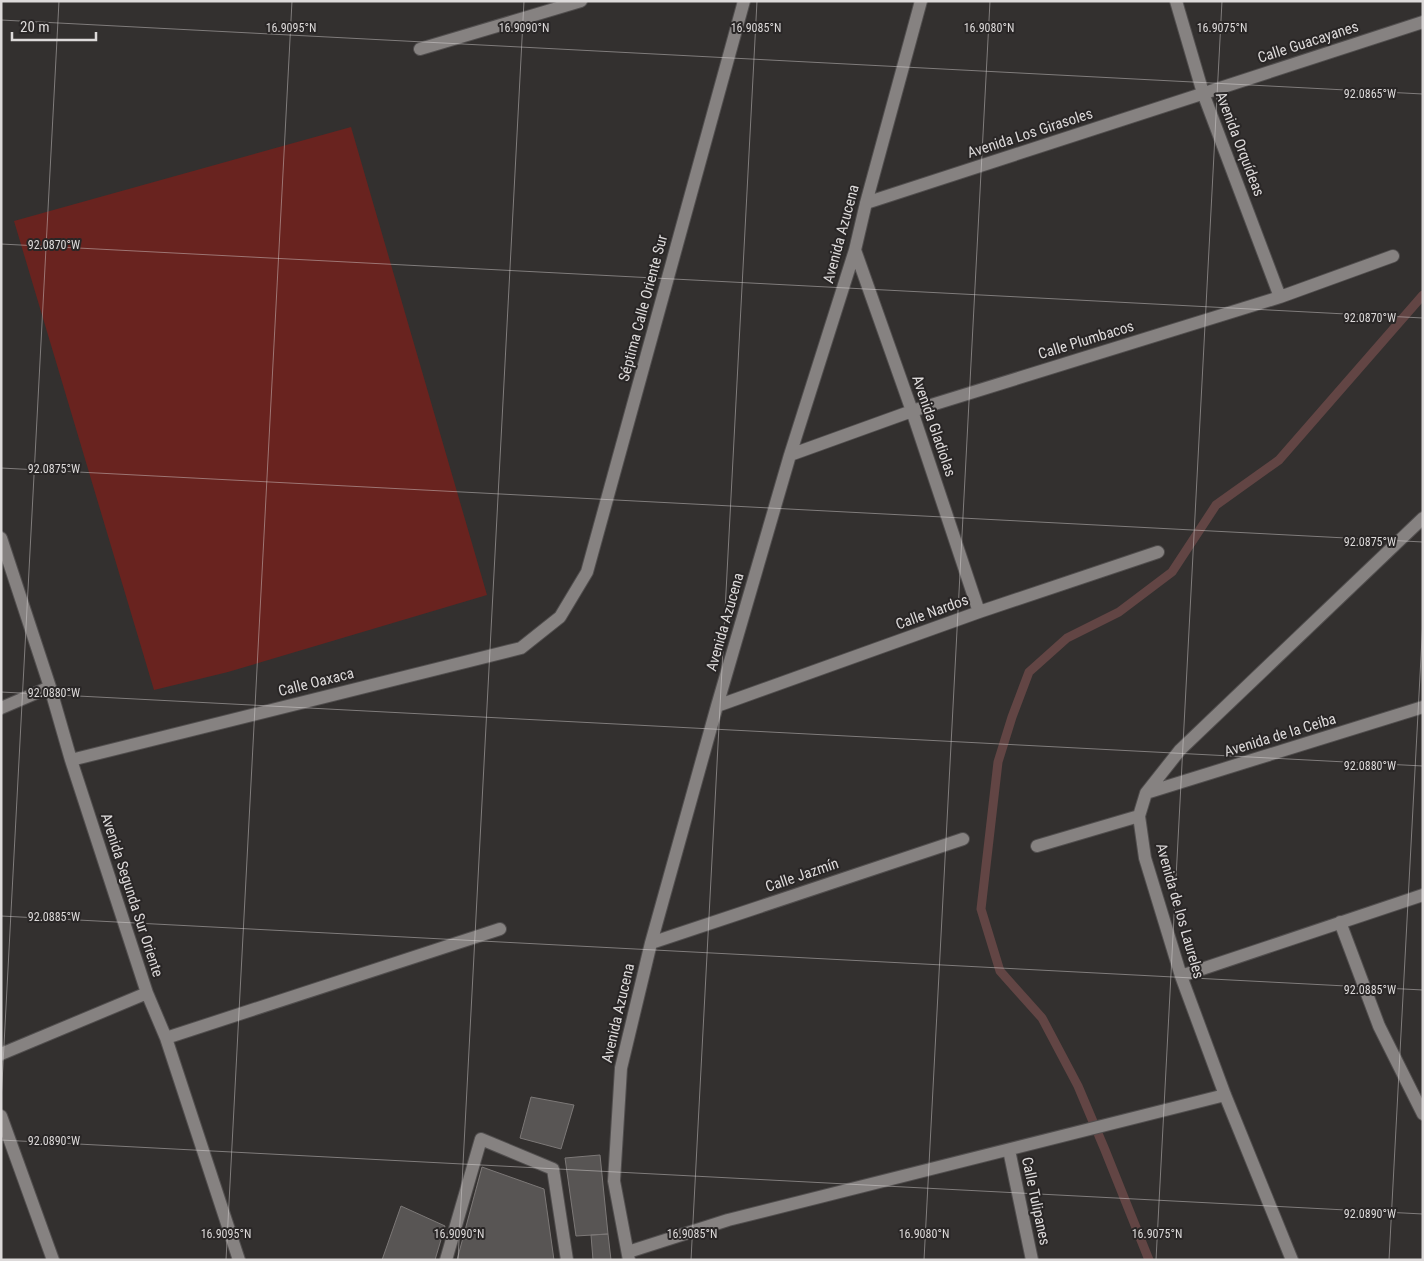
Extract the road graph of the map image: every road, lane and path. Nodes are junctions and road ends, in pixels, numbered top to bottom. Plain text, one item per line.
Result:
1 (582, 1) edge
2 (744, 1) edge
3 (922, 1) edge
4 (1176, 1) edge
5 (1423, 22) edge
6 (420, 49) dead end
7 (1203, 93) junction
8 (866, 203) junction
9 (855, 250) junction
10 (1393, 256) dead end
11 (1280, 296) junction
12 (912, 411) junction
13 (790, 455) junction
14 (1423, 518) edge
15 (1, 538) edge
16 (1158, 552) dead end
17 (979, 612) junction
18 (560, 617) joint
19 (50, 687) junction
20 (717, 706) junction
21 (1423, 707) edge
22 (1, 708) edge
23 (71, 760) junction
24 (1146, 794) junction
25 (1139, 816) junction
26 (963, 838) dead end
27 (1037, 846) dead end
28 (1423, 895) edge
29 (1340, 922) junction
30 (500, 930) dead end
31 (651, 943) junction
32 (1181, 976) junction
33 (147, 993) junction
34 (166, 1038) junction
35 (1, 1054) edge
36 (1225, 1095) junction
37 (1423, 1114) edge
38 (1, 1116) edge
39 (1009, 1150) junction
40 (628, 1256) edge
41 (53, 1260) edge
42 (239, 1260) edge
43 (446, 1260) edge
44 (566, 1260) edge
45 (1032, 1260) edge
46 (1292, 1260) edge

1 - 6 street
2 - 18 street, Séptima Calle Oriente Sur
3 - 8 street, Avenida Azucena
4 - 7 street, Avenida Orquídeas
5 - 7 street, Calle Guacayanes
7 - 8 street, Avenida Los Girasoles
7 - 11 street, Avenida Orquídeas
8 - 9 street, Avenida Azucena
9 - 12 street, Avenida Gladiolas
9 - 13 street, Avenida Azucena
10 - 11 street, Calle Plumbacos
11 - 12 street, Calle Plumbacos
12 - 13 street, Calle Plumbacos
12 - 17 street, Avenida Gladiolas
13 - 20 street, Avenida Azucena
14 - 24 street, Avenida de los Laureles
15 - 19 street, Avenida Segunda Sur Oriente
16 - 17 street, Calle Nardos
17 - 20 street, Calle Nardos
18 - 23 street, Calle Oaxaca
19 - 22 street
19 - 23 street, Avenida Segunda Sur Oriente
20 - 31 street, Avenida Azucena
21 - 24 street, Avenida de la Ceiba
23 - 33 street, Avenida Segunda Sur Oriente
24 - 25 street, Avenida de los Laureles
25 - 27 street
25 - 32 street, Avenida de los Laureles
26 - 31 street, Calle Jazmín
28 - 29 street
29 - 32 street
29 - 37 street
30 - 34 street
31 - 40 street, Avenida Azucena
32 - 36 street, Avenida de los Laureles
33 - 34 street, Avenida Segunda Sur Oriente
33 - 35 street
34 - 42 street, Avenida Segunda Sur Oriente
36 - 39 street
36 - 46 street, Avenida de los Laureles
38 - 41 street
39 - 40 street
39 - 45 street, Calle Tulipanes
43 - 44 street

